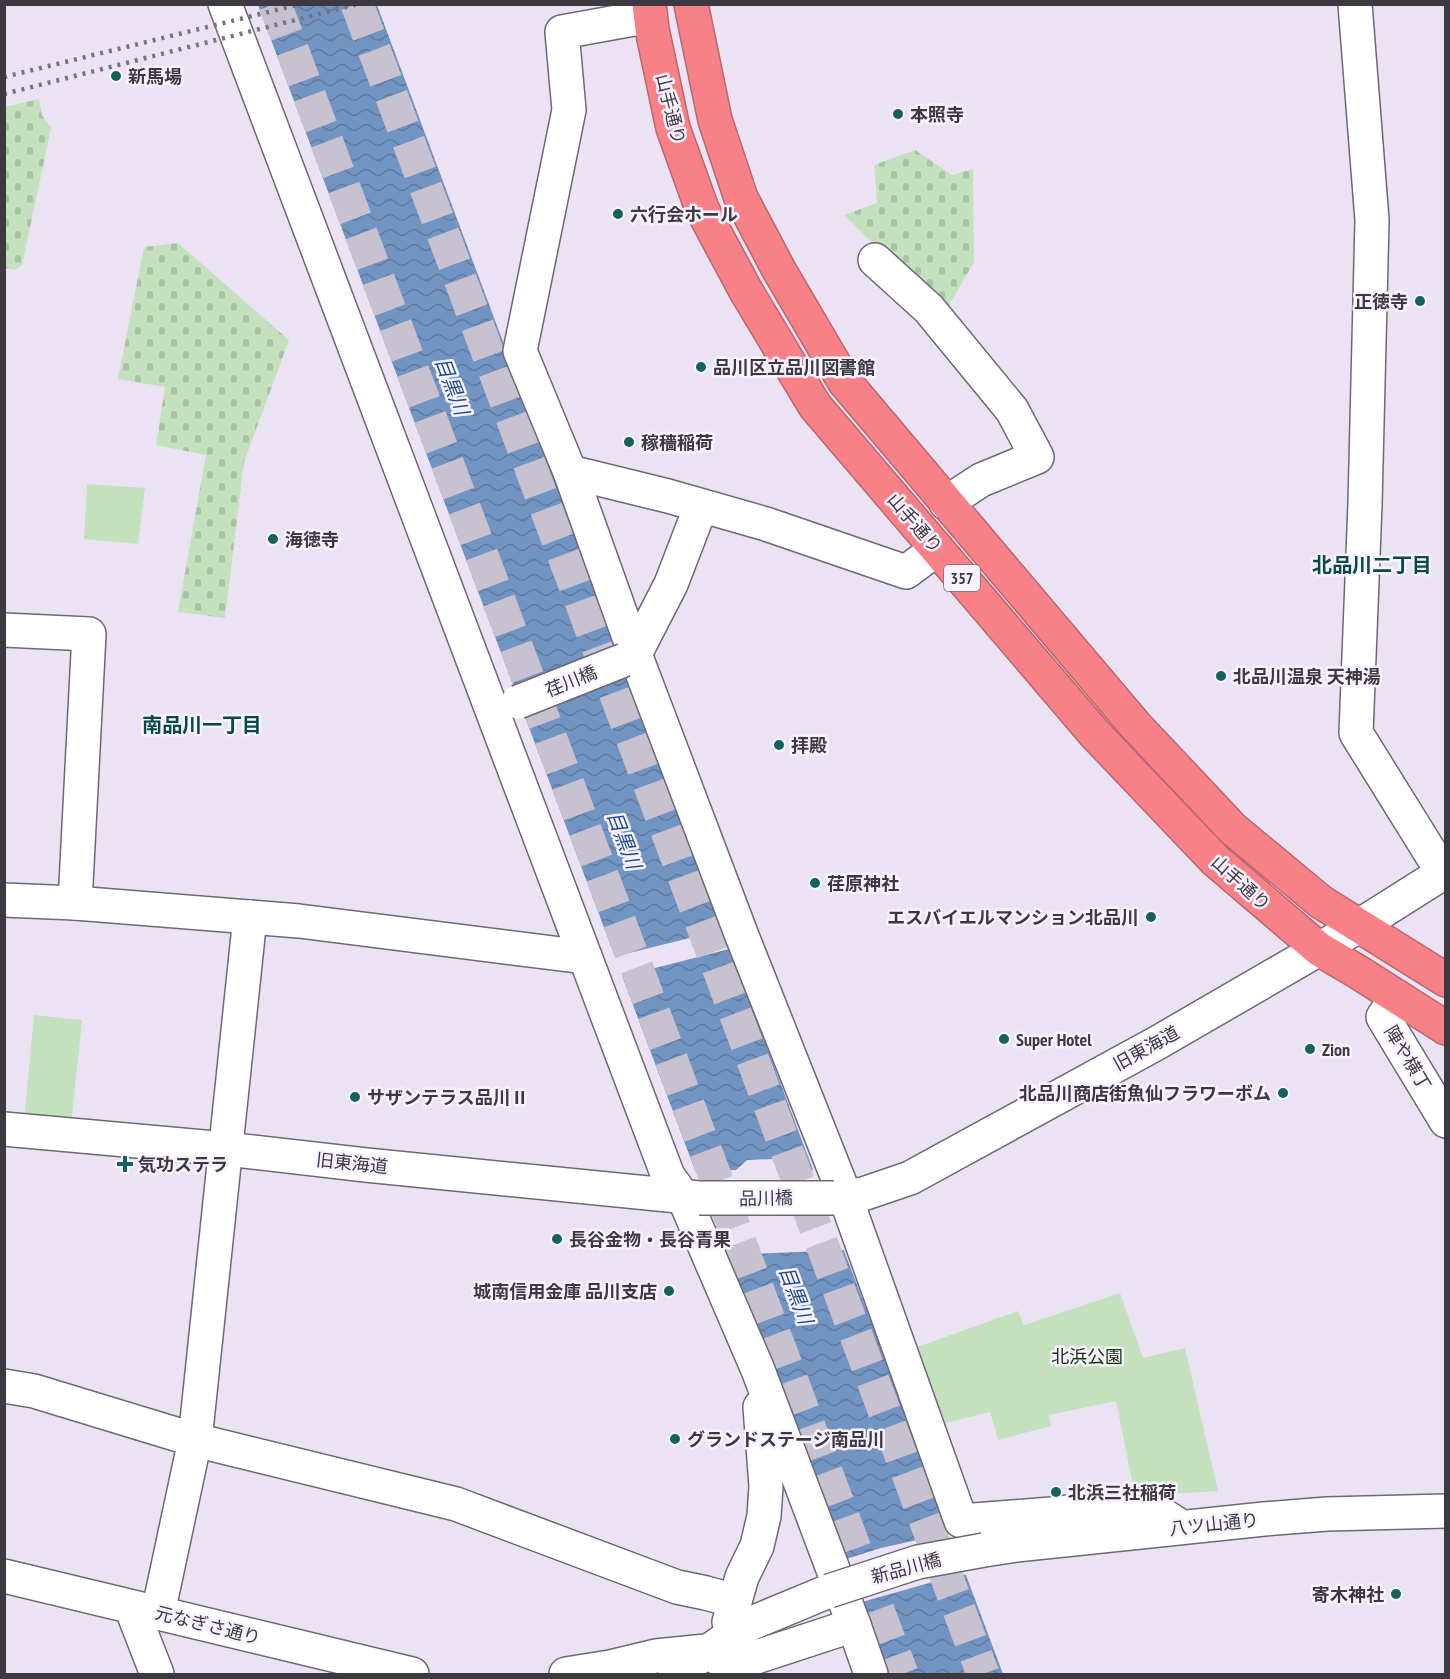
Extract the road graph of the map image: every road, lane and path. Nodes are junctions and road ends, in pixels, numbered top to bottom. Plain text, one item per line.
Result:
1 (225, 4) edge
2 (691, 4) edge
3 (1355, 4) edge
4 (649, 10) edge
5 (875, 260) dead end
6 (570, 472) junction
7 (946, 502) junction
8 (700, 506) junction
9 (937, 549) junction
10 (4, 630) edge
11 (629, 657) junction
12 (505, 706) junction
13 (1444, 872) edge
14 (4, 900) edge
15 (75, 903) junction
16 (250, 917) junction
17 (1359, 926) junction
18 (1319, 949) junction
19 (585, 957) junction
20 (1446, 980) edge
21 (1397, 997) junction
22 (1446, 1028) edge
23 (1446, 1121) edge
24 (4, 1129) edge
25 (226, 1149) junction
26 (839, 1197) junction
27 (692, 1198) junction
28 (758, 1370) junction
29 (4, 1386) edge
30 (195, 1440) junction
31 (1446, 1511) edge
32 (1182, 1527) junction
33 (984, 1550) joint
34 (4, 1576) edge
35 (735, 1601) junction
36 (145, 1610) junction
37 (854, 1625) junction
38 (716, 1646) junction
39 (157, 1674) edge
40 (412, 1674) edge
41 (566, 1674) edge
42 (651, 1674) edge
43 (675, 1674) edge
44 (871, 1674) edge

1 - 12 street
2 - 7 highway, 山手通り / 357
3 - 13 street
4 - 6 street
4 - 9 highway, 山手通り / 357
5 - 7 street
6 - 8 street
6 - 11 street
7 - 17 highway, 山手通り / 357
8 - 9 street
8 - 11 street
9 - 18 highway, 山手通り / 357
10 - 15 street
11 - 12 street, 荏川橋, bridge
11 - 26 street
12 - 19 street
13 - 17 street, 旧東海道
14 - 15 street
15 - 16 street
16 - 19 street
16 - 25 street
17 - 18 street, 旧東海道
17 - 20 highway, 山手通り / 357
18 - 21 highway, 山手通り / 357
18 - 26 street, 旧東海道
19 - 27 street
21 - 22 highway, 山手通り / 357
21 - 23 street, 陣や横丁
24 - 25 street, 旧東海道
25 - 27 street, 旧東海道
25 - 30 street
26 - 27 street, 品川橋, bridge
26 - 32 street
27 - 28 street
28 - 35 street
28 - 37 street
29 - 30 street
30 - 35 street
30 - 36 street
31 - 32 street, 八ツ山通り
32 - 33 street, 八ツ山通り
33 - 38 street, 新品川橋, bridge
34 - 36 street, 元なぎさ通り
35 - 38 street
36 - 39 street
36 - 40 street, 元なぎさ通り
37 - 38 street
37 - 44 street
38 - 41 street
38 - 42 street
38 - 43 street

